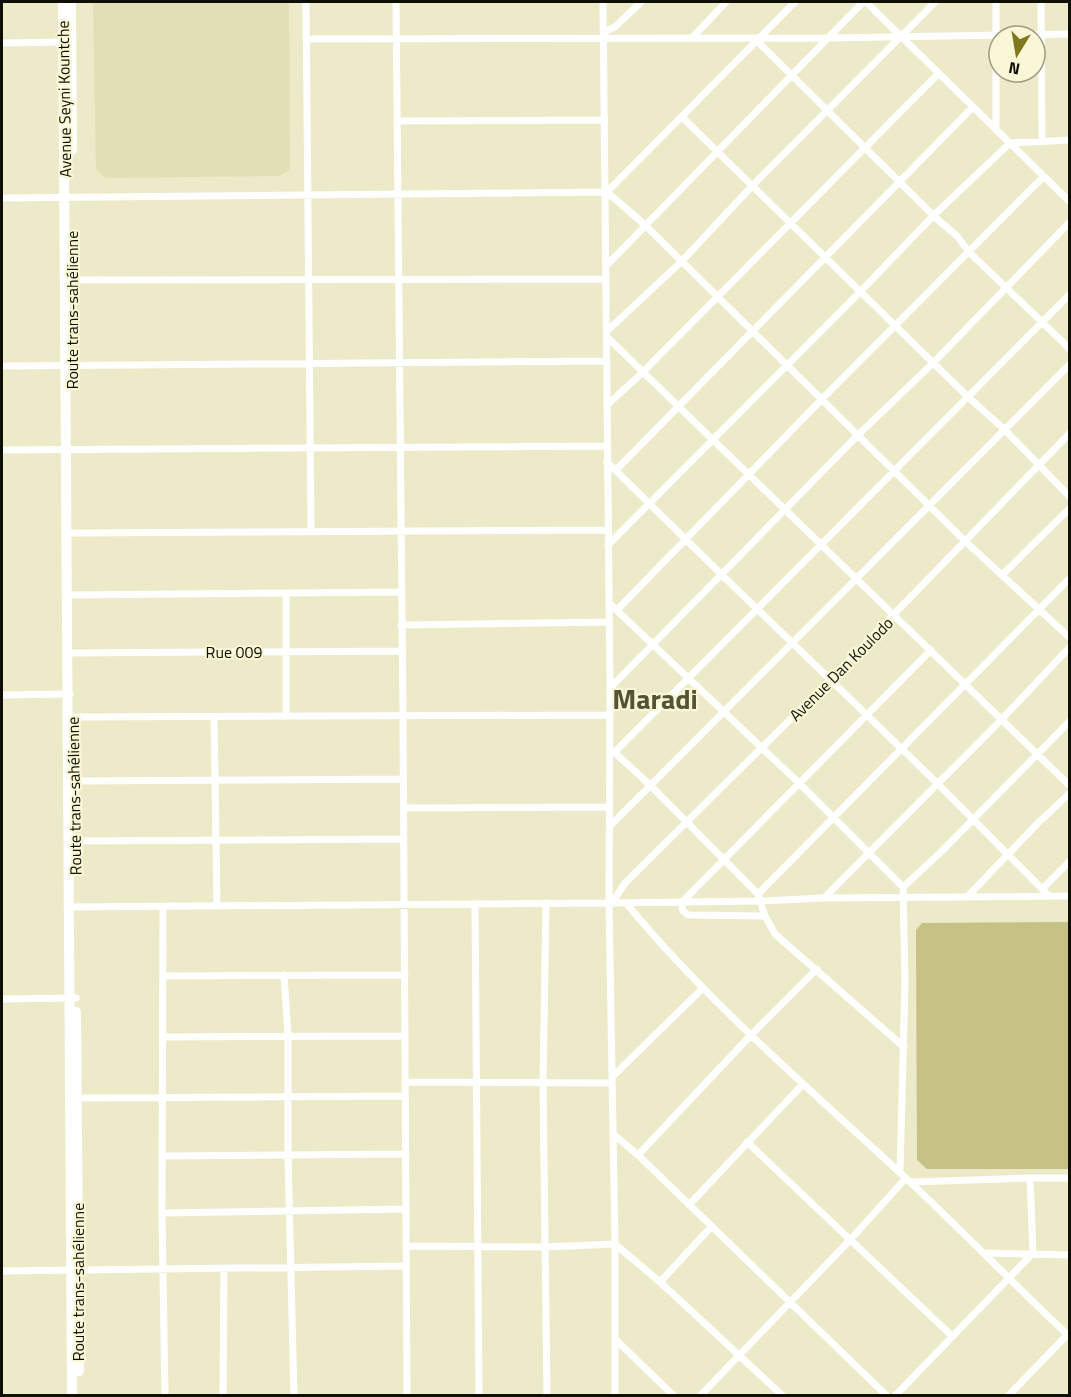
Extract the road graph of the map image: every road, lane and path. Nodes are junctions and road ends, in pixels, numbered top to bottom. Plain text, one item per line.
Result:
1 (63, 2) edge
2 (72, 2) edge
3 (306, 2) edge
4 (396, 2) edge
5 (603, 2) edge
6 (640, 2) edge
7 (726, 2) edge
8 (795, 2) edge
9 (865, 2) edge
10 (935, 2) edge
11 (996, 2) edge
12 (1041, 2) edge
13 (995, 24) edge
14 (1041, 24) edge
15 (1047, 34) edge
16 (1070, 34) edge
17 (604, 35) junction
18 (987, 36) edge
19 (900, 37) junction
20 (692, 38) junction
21 (829, 38) junction
22 (306, 39) junction
23 (759, 39) junction
24 (396, 40) junction
25 (68, 42) junction
26 (2, 43) edge
27 (938, 74) junction
28 (792, 75) junction
29 (996, 84) edge
30 (1041, 84) edge
31 (973, 107) junction
32 (827, 111) junction
33 (682, 117) junction
34 (605, 120) junction
35 (398, 121) junction
36 (996, 130) junction
37 (1070, 140) edge
38 (1042, 141) junction
39 (1010, 143) junction
40 (864, 148) junction
41 (718, 150) junction
42 (1043, 177) junction
43 (900, 180) junction
44 (753, 185) junction
45 (606, 193) junction
46 (308, 195) junction
47 (398, 195) junction
48 (2, 198) edge
49 (68, 199) junction
50 (1070, 202) edge
51 (934, 215) junction
52 (1070, 222) edge
53 (790, 223) junction
54 (645, 225) junction
55 (969, 252) junction
56 (824, 256) junction
57 (682, 261) junction
58 (607, 265) junction
59 (308, 279) junction
60 (606, 279) junction
61 (69, 280) junction
62 (399, 280) junction
63 (1006, 286) junction
64 (860, 292) junction
65 (1070, 294) edge
66 (717, 297) junction
67 (1041, 321) junction
68 (896, 326) junction
69 (753, 331) junction
70 (607, 334) junction
71 (1070, 349) edge
72 (607, 362) junction
73 (400, 363) junction
74 (933, 363) junction
75 (308, 364) junction
76 (1070, 364) edge
77 (68, 365) junction
78 (788, 365) junction
79 (2, 366) edge
80 (643, 372) junction
81 (967, 396) junction
82 (822, 399) junction
83 (607, 405) junction
84 (679, 405) junction
85 (1005, 430) junction
86 (1070, 433) edge
87 (858, 435) junction
88 (714, 439) junction
89 (607, 446) junction
90 (309, 448) junction
91 (400, 448) junction
92 (68, 449) junction
93 (2, 450) edge
94 (608, 462) junction
95 (1038, 464) junction
96 (616, 470) junction
97 (893, 470) junction
98 (750, 475) junction
99 (1070, 497) edge
100 (649, 504) junction
101 (928, 504) junction
102 (1070, 508) edge
103 (786, 510) junction
104 (608, 530) junction
105 (311, 532) junction
106 (401, 532) junction
107 (73, 533) junction
108 (686, 540) junction
109 (965, 541) junction
110 (822, 544) junction
111 (608, 545) junction
112 (721, 574) junction
113 (1002, 575) junction
114 (857, 578) junction
115 (1070, 578) edge
116 (401, 592) junction
117 (286, 594) junction
118 (73, 595) junction
119 (609, 603) junction
120 (757, 609) junction
121 (617, 610) junction
122 (1040, 610) junction
123 (895, 614) junction
124 (608, 622) junction
125 (402, 625) junction
126 (1070, 638) edge
127 (794, 643) junction
128 (652, 644) junction
129 (1070, 647) edge
130 (931, 650) junction
131 (288, 651) junction
132 (402, 651) junction
133 (70, 653) junction
134 (688, 678) junction
135 (830, 680) junction
136 (966, 684) junction
137 (610, 688) junction
138 (70, 694) junction
139 (2, 695) edge
140 (725, 712) junction
141 (286, 715) junction
142 (403, 715) junction
143 (609, 715) junction
144 (867, 716) junction
145 (73, 717) junction
146 (214, 717) junction
147 (1001, 720) junction
148 (1070, 721) edge
149 (762, 748) junction
150 (902, 748) junction
151 (612, 750) junction
152 (1037, 754) junction
153 (404, 779) junction
154 (214, 780) junction
155 (74, 781) junction
156 (937, 783) junction
157 (800, 784) junction
158 (651, 786) junction
159 (1070, 786) edge
160 (1070, 793) edge
161 (610, 807) junction
162 (404, 808) junction
163 (834, 818) junction
164 (973, 819) junction
165 (687, 823) junction
166 (610, 826) junction
167 (404, 839) junction
168 (71, 841) junction
169 (215, 842) junction
170 (869, 852) junction
171 (1007, 855) junction
172 (723, 858) junction
173 (1070, 861) edge
174 (903, 886) junction
175 (1042, 889) junction
176 (1048, 895) junction
177 (1070, 896) edge
178 (904, 897) junction
179 (967, 897) junction
180 (759, 898) junction
181 (824, 898) junction
182 (546, 903) junction
183 (610, 903) junction
184 (626, 903) junction
185 (681, 903) junction
186 (475, 904) junction
187 (404, 905) junction
188 (217, 906) junction
189 (72, 907) junction
190 (163, 907) junction
191 (765, 916) junction
192 (817, 969) junction
193 (284, 975) junction
194 (405, 975) junction
195 (163, 976) junction
196 (703, 988) junction
197 (72, 998) junction
198 (2, 999) edge
199 (288, 1036) junction
200 (405, 1036) junction
201 (750, 1036) junction
202 (163, 1037) junction
203 (904, 1047) junction
204 (612, 1080) junction
205 (405, 1082) junction
206 (477, 1082) junction
207 (543, 1083) junction
208 (803, 1083) junction
209 (288, 1095) junction
210 (405, 1096) junction
211 (73, 1098) junction
212 (163, 1098) junction
213 (613, 1134) junction
214 (747, 1142) junction
215 (406, 1154) junction
216 (288, 1155) junction
217 (638, 1155) junction
218 (162, 1156) junction
219 (900, 1172) junction
220 (1030, 1178) junction
221 (1070, 1178) edge
222 (908, 1180) junction
223 (689, 1205) junction
224 (406, 1209) junction
225 (289, 1212) junction
226 (162, 1213) junction
227 (711, 1227) junction
228 (850, 1240) junction
229 (615, 1244) junction
230 (478, 1245) junction
231 (406, 1246) junction
232 (545, 1246) junction
233 (985, 1253) junction
234 (1033, 1253) junction
235 (1070, 1255) edge
236 (406, 1266) junction
237 (224, 1268) junction
238 (291, 1268) junction
239 (163, 1269) junction
240 (75, 1270) junction
241 (2, 1271) edge
242 (1010, 1277) junction
243 (660, 1282) junction
244 (790, 1303) junction
245 (952, 1336) junction
246 (1069, 1336) edge
247 (615, 1340) junction
248 (740, 1356) junction
249 (72, 1395) edge
250 (79, 1395) edge
251 (165, 1395) edge
252 (223, 1395) edge
253 (294, 1395) edge
254 (407, 1395) edge
255 (479, 1395) edge
256 (548, 1395) edge
257 (615, 1395) edge
258 (674, 1395) edge
259 (700, 1395) edge
260 (783, 1395) edge
261 (887, 1395) edge
262 (895, 1395) edge
263 (1008, 1395) edge

1 - 25 highway, Avenue Seyni Kountche
2 - 25 highway, Avenue Seyni Kountche
3 - 22 street
4 - 24 street
5 - 17 street
6 - 17 street
7 - 20 street
8 - 23 street
9 - 19 street
9 - 21 street
10 - 19 street
11 - 13 street
12 - 14 street
15 - 16 street
17 - 20 street
17 - 24 street
17 - 34 street
18 - 19 street
19 - 21 street
19 - 27 street
19 - 32 street
20 - 23 street
21 - 23 street
21 - 28 street
22 - 24 street
22 - 46 street
23 - 28 street
23 - 33 street
24 - 35 street
25 - 26 street
25 - 49 highway, Avenue Seyni Kountche
27 - 31 street
27 - 40 street
28 - 32 street
28 - 41 street
29 - 36 street
30 - 38 street
31 - 36 street
31 - 43 street
32 - 40 street
32 - 44 street
33 - 41 street
33 - 45 street
34 - 35 street
34 - 45 street
35 - 47 street
36 - 39 street
37 - 38 street
38 - 39 street
39 - 42 street
39 - 51 street
40 - 43 street
40 - 53 street
41 - 44 street
41 - 54 street
42 - 50 street
42 - 55 street
43 - 51 street
43 - 56 street
44 - 53 street
44 - 57 street
45 - 47 street
45 - 54 street
45 - 58 street
46 - 47 street
46 - 49 street
46 - 59 street
47 - 62 street
48 - 49 street
49 - 61 highway, Route trans-sahélienne
51 - 55 street
51 - 64 street
52 - 63 street
53 - 56 street
53 - 66 street
54 - 57 street
54 - 58 street
55 - 63 street
55 - 68 street
56 - 64 street
56 - 69 street
57 - 66 street
57 - 70 street
58 - 60 street
59 - 61 street
59 - 62 street
59 - 75 street
60 - 62 street
60 - 70 street
61 - 77 highway, Route trans-sahélienne
62 - 73 street
63 - 67 street
63 - 74 street
64 - 68 street
64 - 78 street
65 - 67 street
66 - 69 street
66 - 80 street
67 - 71 street
67 - 81 street
68 - 74 street
68 - 82 street
69 - 78 street
69 - 84 street
70 - 72 street
70 - 80 street
72 - 73 street
72 - 83 street
73 - 75 street
73 - 91 street
74 - 81 street
74 - 87 street
75 - 77 street
75 - 90 street
76 - 85 street
77 - 79 street
77 - 92 highway, Route trans-sahélienne
78 - 82 street
78 - 88 street
80 - 83 street
80 - 84 street
81 - 85 street
81 - 97 street
82 - 87 street
82 - 98 street
83 - 89 street
84 - 88 street
84 - 96 street
85 - 95 street
85 - 101 street
86 - 95 street, Avenue Dan Koulodo
87 - 97 street
87 - 103 street
88 - 98 street
88 - 100 street
89 - 91 street
89 - 94 street
90 - 91 street
90 - 92 street
90 - 105 street
91 - 106 street
92 - 93 street
92 - 107 highway, Route trans-sahélienne
92 - 133 highway, Route trans-sahélienne
94 - 96 street
94 - 104 street
95 - 99 street
95 - 109 street, Avenue Dan Koulodo
96 - 100 street
97 - 101 street
97 - 110 street
98 - 103 street
98 - 108 street
100 - 108 street
100 - 111 street
101 - 109 street
101 - 114 street
102 - 113 street
103 - 110 street
103 - 112 street
104 - 106 street
104 - 111 street
105 - 106 street
105 - 107 street
106 - 116 street
107 - 118 highway, Route trans-sahélienne
108 - 112 street
108 - 121 street
109 - 113 street
109 - 123 street, Avenue Dan Koulodo
110 - 114 street
110 - 120 street
111 - 119 street
112 - 120 street
112 - 128 street
113 - 122 street
114 - 123 street
114 - 127 street
115 - 122 street
116 - 117 street
116 - 125 street
117 - 118 street
117 - 131 street
118 - 133 highway, Route trans-sahélienne
119 - 121 street
119 - 124 street
120 - 127 street
120 - 134 street
121 - 128 street
122 - 126 street
122 - 136 street
123 - 130 street
123 - 135 street, Avenue Dan Koulodo
124 - 125 street
124 - 137 street
125 - 132 street
127 - 135 street
127 - 140 street
128 - 134 street
128 - 137 street
129 - 147 street
130 - 136 street
130 - 144 street
131 - 132 street, Rue 009
131 - 133 street, Rue 009
131 - 141 street
132 - 142 street
133 - 138 highway, Route trans-sahélienne
134 - 140 street
134 - 151 street
135 - 144 street
135 - 149 street, Avenue Dan Koulodo
136 - 147 street
136 - 150 street
137 - 143 street
138 - 139 street
138 - 145 highway, Route trans-sahélienne
138 - 168 highway, Route trans-sahélienne
140 - 149 street
140 - 158 street
141 - 142 street
141 - 146 street
142 - 143 street
142 - 153 street
143 - 151 street
144 - 150 street
144 - 157 street
145 - 146 street
145 - 155 highway, Route trans-sahélienne
146 - 154 street
147 - 152 street
147 - 156 street
148 - 152 street
149 - 157 street
149 - 165 street, Avenue Dan Koulodo
150 - 156 street
150 - 163 street
151 - 158 street
151 - 161 street
152 - 159 street
152 - 164 street
153 - 154 street
153 - 162 street
154 - 155 street
154 - 169 street
155 - 168 highway, Route trans-sahélienne
156 - 164 street
156 - 170 street
157 - 163 street
157 - 172 street
158 - 165 street
158 - 166 street
160 - 171 street
161 - 162 street
161 - 166 street
162 - 167 street
163 - 170 street
163 - 180 street
164 - 171 street
164 - 174 street
165 - 172 street
165 - 183 street, Avenue Dan Koulodo
166 - 183 street
167 - 169 street
167 - 187 street
168 - 169 street
168 - 189 highway, Route trans-sahélienne
169 - 188 street
170 - 174 street
170 - 181 street
171 - 175 street
171 - 179 street
172 - 180 street
172 - 185 street
173 - 175 street
174 - 178 street
175 - 176 street
176 - 177 street
176 - 179 street
178 - 179 street
178 - 181 street
178 - 203 street
180 - 181 street
180 - 185 street
180 - 191 street
182 - 183 street
182 - 186 street
182 - 207 street
183 - 184 street
183 - 204 street
184 - 185 street
184 - 196 street
185 - 191 street
186 - 187 street
186 - 206 street
187 - 188 street
187 - 194 street
188 - 190 street
189 - 190 street
189 - 197 highway, Route trans-sahélienne
190 - 195 street
191 - 192 street
192 - 201 street
192 - 203 street
193 - 194 street
193 - 195 street
193 - 199 street
194 - 200 street
195 - 202 street
196 - 201 street
196 - 204 street
197 - 198 street
197 - 211 highway, Route trans-sahélienne
199 - 200 street
199 - 202 street
199 - 209 street
200 - 205 street
201 - 208 street
201 - 217 street
202 - 212 street
203 - 219 street
204 - 207 street
204 - 213 street
205 - 206 street
205 - 210 street
206 - 207 street
206 - 230 street
207 - 232 street
208 - 214 street
208 - 219 street
209 - 210 street
209 - 212 street
209 - 216 street
210 - 215 street
211 - 212 street
211 - 240 highway, Route trans-sahélienne
212 - 218 street
213 - 217 street
213 - 229 street
214 - 223 street
214 - 228 street
215 - 216 street
215 - 224 street
216 - 218 street
216 - 225 street
217 - 223 street
218 - 226 street
219 - 222 street
220 - 221 street
220 - 222 street
220 - 234 street
222 - 228 street
222 - 233 street
223 - 227 street
224 - 225 street
224 - 231 street
225 - 226 street
225 - 238 street
226 - 239 street
227 - 243 street
227 - 244 street
228 - 244 street
228 - 245 street
229 - 232 street
229 - 243 street
229 - 247 street
230 - 231 street
230 - 232 street
230 - 255 street
231 - 236 street
232 - 256 street
233 - 234 street
233 - 242 street
234 - 235 street
234 - 242 street
236 - 238 street
236 - 254 street
237 - 238 street
237 - 239 street
237 - 252 street
238 - 253 street
239 - 240 street
239 - 251 street
240 - 241 street
240 - 249 highway, Route trans-sahélienne
240 - 250 highway, Route trans-sahélienne
242 - 245 street
242 - 246 street
243 - 248 street
244 - 248 street
244 - 261 street
245 - 262 street
246 - 263 street
247 - 257 street
247 - 258 street
248 - 259 street
248 - 260 street

